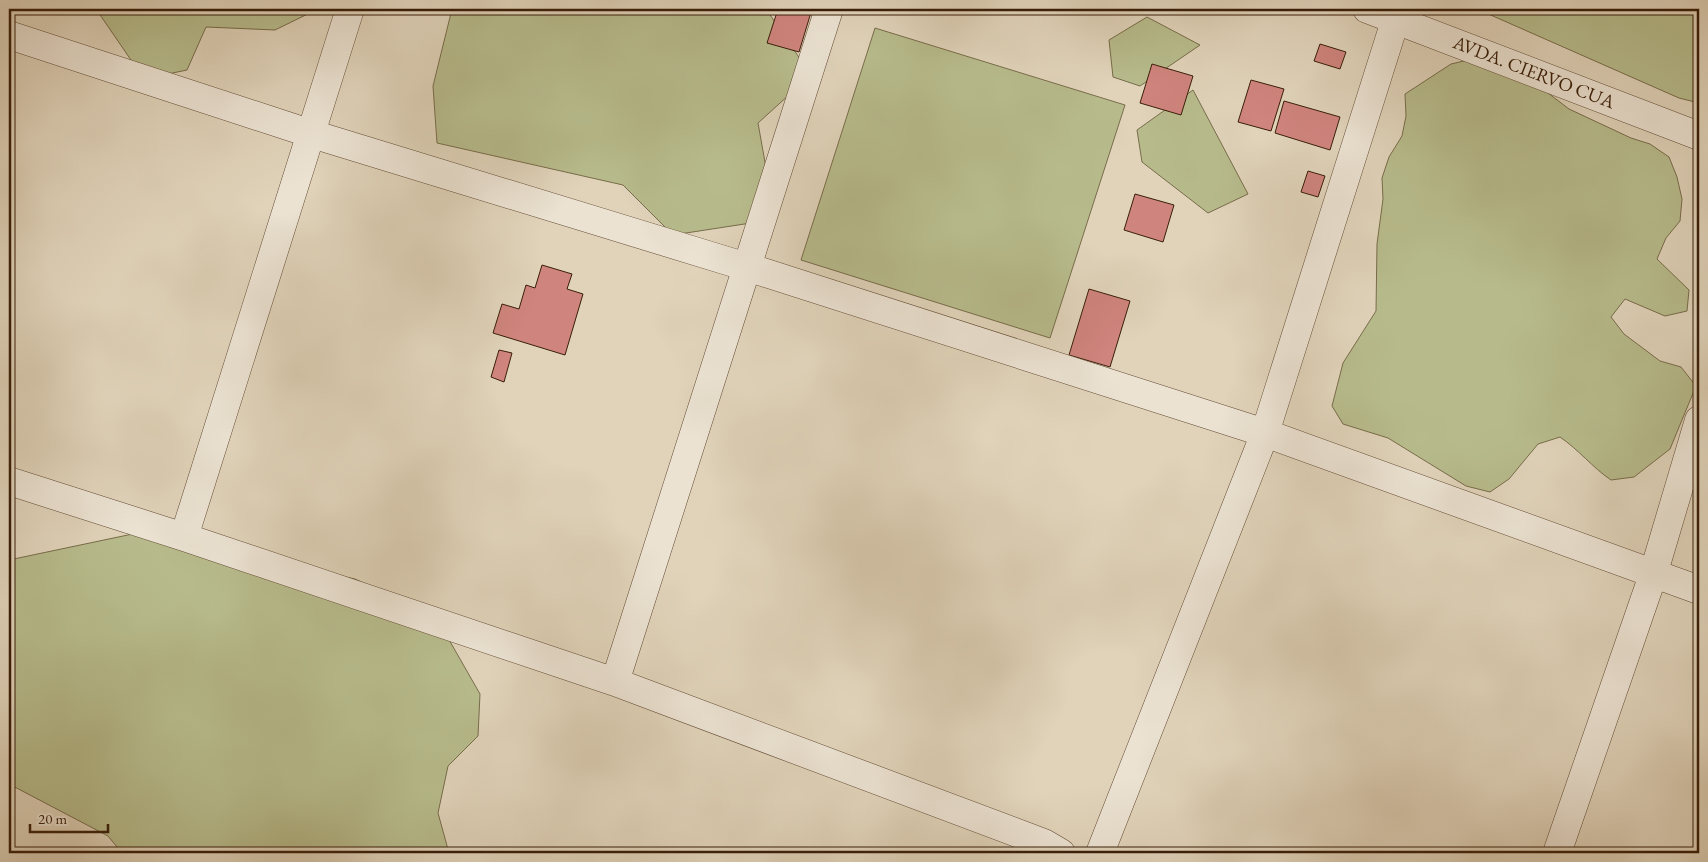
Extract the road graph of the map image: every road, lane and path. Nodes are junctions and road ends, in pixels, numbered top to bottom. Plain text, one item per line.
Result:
1 (350, 9) edge
2 (829, 9) edge
3 (1367, 9) edge
4 (1396, 18) junction
5 (9, 34) edge
6 (312, 134) junction
7 (1699, 136) edge
8 (747, 267) junction
9 (1699, 420) edge
10 (1265, 433) junction
11 (9, 481) edge
12 (184, 537) junction
13 (1653, 575) junction
14 (1699, 590) edge
15 (615, 682) junction
16 (1060, 853) edge
17 (1100, 853) edge
18 (1557, 853) edge

1 - 6 street
2 - 8 street
3 - 4 street, AVDA. CIERVO CUA
4 - 7 street, AVDA. CIERVO CUA
4 - 10 street
5 - 6 street
6 - 8 street
6 - 12 street
8 - 10 street
8 - 15 street
9 - 13 street
10 - 13 street
10 - 17 street
11 - 12 street
12 - 15 street
13 - 14 street
13 - 18 street
15 - 16 street

